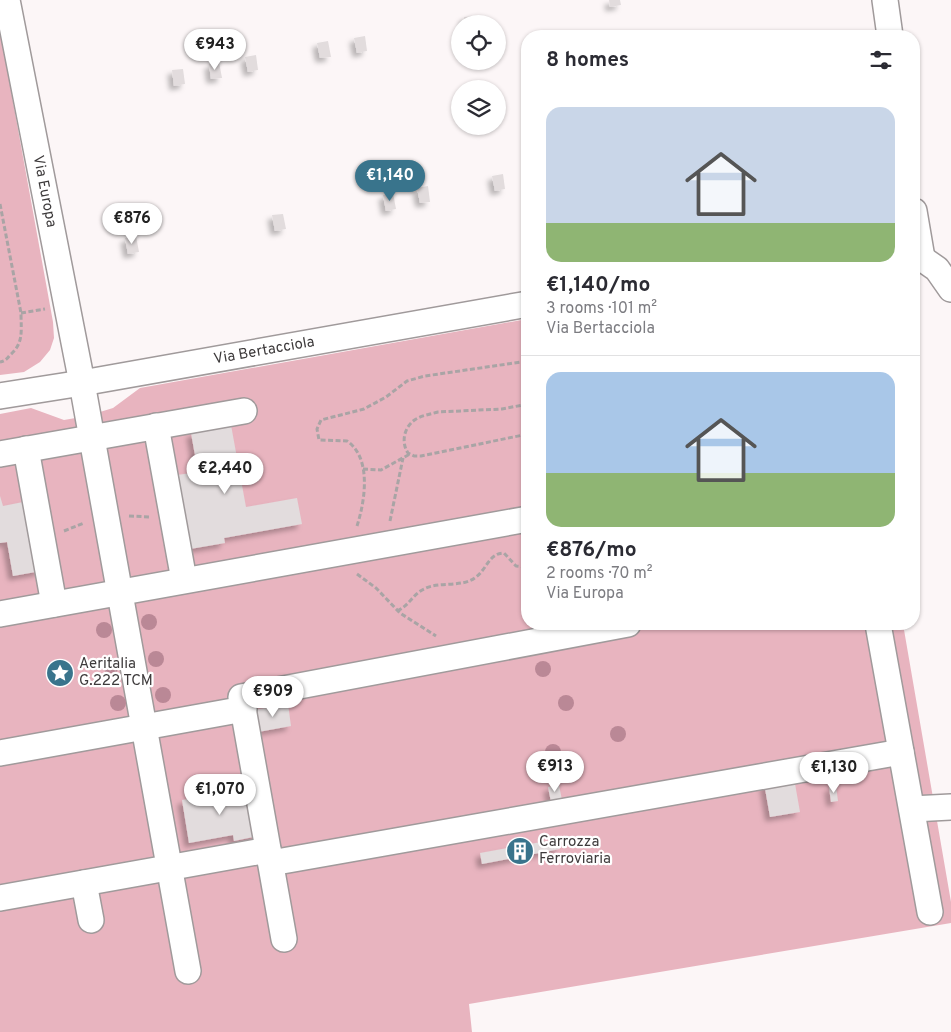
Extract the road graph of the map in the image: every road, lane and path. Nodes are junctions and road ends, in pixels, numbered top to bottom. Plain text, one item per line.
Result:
1 (7, 0) edge
2 (885, 0) edge
3 (889, 30) edge
4 (0, 204) edge
5 (920, 257) edge
6 (951, 289) edge
7 (521, 305) edge
8 (0, 362) edge
9 (521, 362) edge
10 (82, 383) junction
11 (0, 396) edge
12 (521, 405) edge
13 (244, 411) dead end
14 (156, 426) junction
15 (521, 435) edge
16 (92, 437) junction
17 (26, 449) junction
18 (0, 454) edge
19 (410, 454) junction
20 (403, 458) junction
21 (363, 469) junction
22 (106, 515) junction
23 (173, 518) junction
24 (521, 520) edge
25 (43, 539) junction
26 (385, 544) junction
27 (350, 562) junction
28 (521, 567) edge
29 (184, 580) junction
30 (120, 592) junction
31 (54, 604) junction
32 (397, 611) junction
33 (0, 614) edge
34 (596, 630) edge
35 (879, 630) edge
36 (439, 638) dead end
37 (244, 709) junction
38 (144, 727) junction
39 (0, 752) edge
40 (901, 752) junction
41 (951, 807) edge
42 (912, 808) junction
43 (269, 857) junction
44 (169, 868) junction
45 (84, 883) junction
46 (0, 898) edge
47 (930, 912) dead end
48 (91, 920) dead end
49 (284, 939) dead end
50 (188, 971) dead end

1 - 10 street, Via Europa
2 - 3 street
4 - 8 path
5 - 6 street
7 - 10 street, Via Bertacciola
9 - 21 path
10 - 11 street, Via Bertacciola
10 - 16 street, Via Europa
12 - 19 path
13 - 14 street
14 - 16 street
14 - 23 street
15 - 19 path
16 - 17 street
16 - 22 street, Via Europa
17 - 18 street
17 - 25 street
19 - 20 path
20 - 21 path
20 - 26 path
21 - 27 path
22 - 23 path
22 - 25 path
22 - 30 street, Via Europa
23 - 29 street
24 - 26 street
25 - 31 street
26 - 27 street
27 - 29 street
27 - 32 path
28 - 32 path
29 - 30 street
30 - 31 street
30 - 38 street, Via Europa
31 - 33 street
32 - 36 path
34 - 37 street
35 - 40 street
37 - 38 street
37 - 43 street
38 - 39 street
38 - 44 street, Via Europa
40 - 42 street
40 - 43 street
41 - 42 street
42 - 47 street
43 - 44 street
43 - 49 street
44 - 45 street
44 - 50 street, Via Europa
45 - 46 street
45 - 48 street

